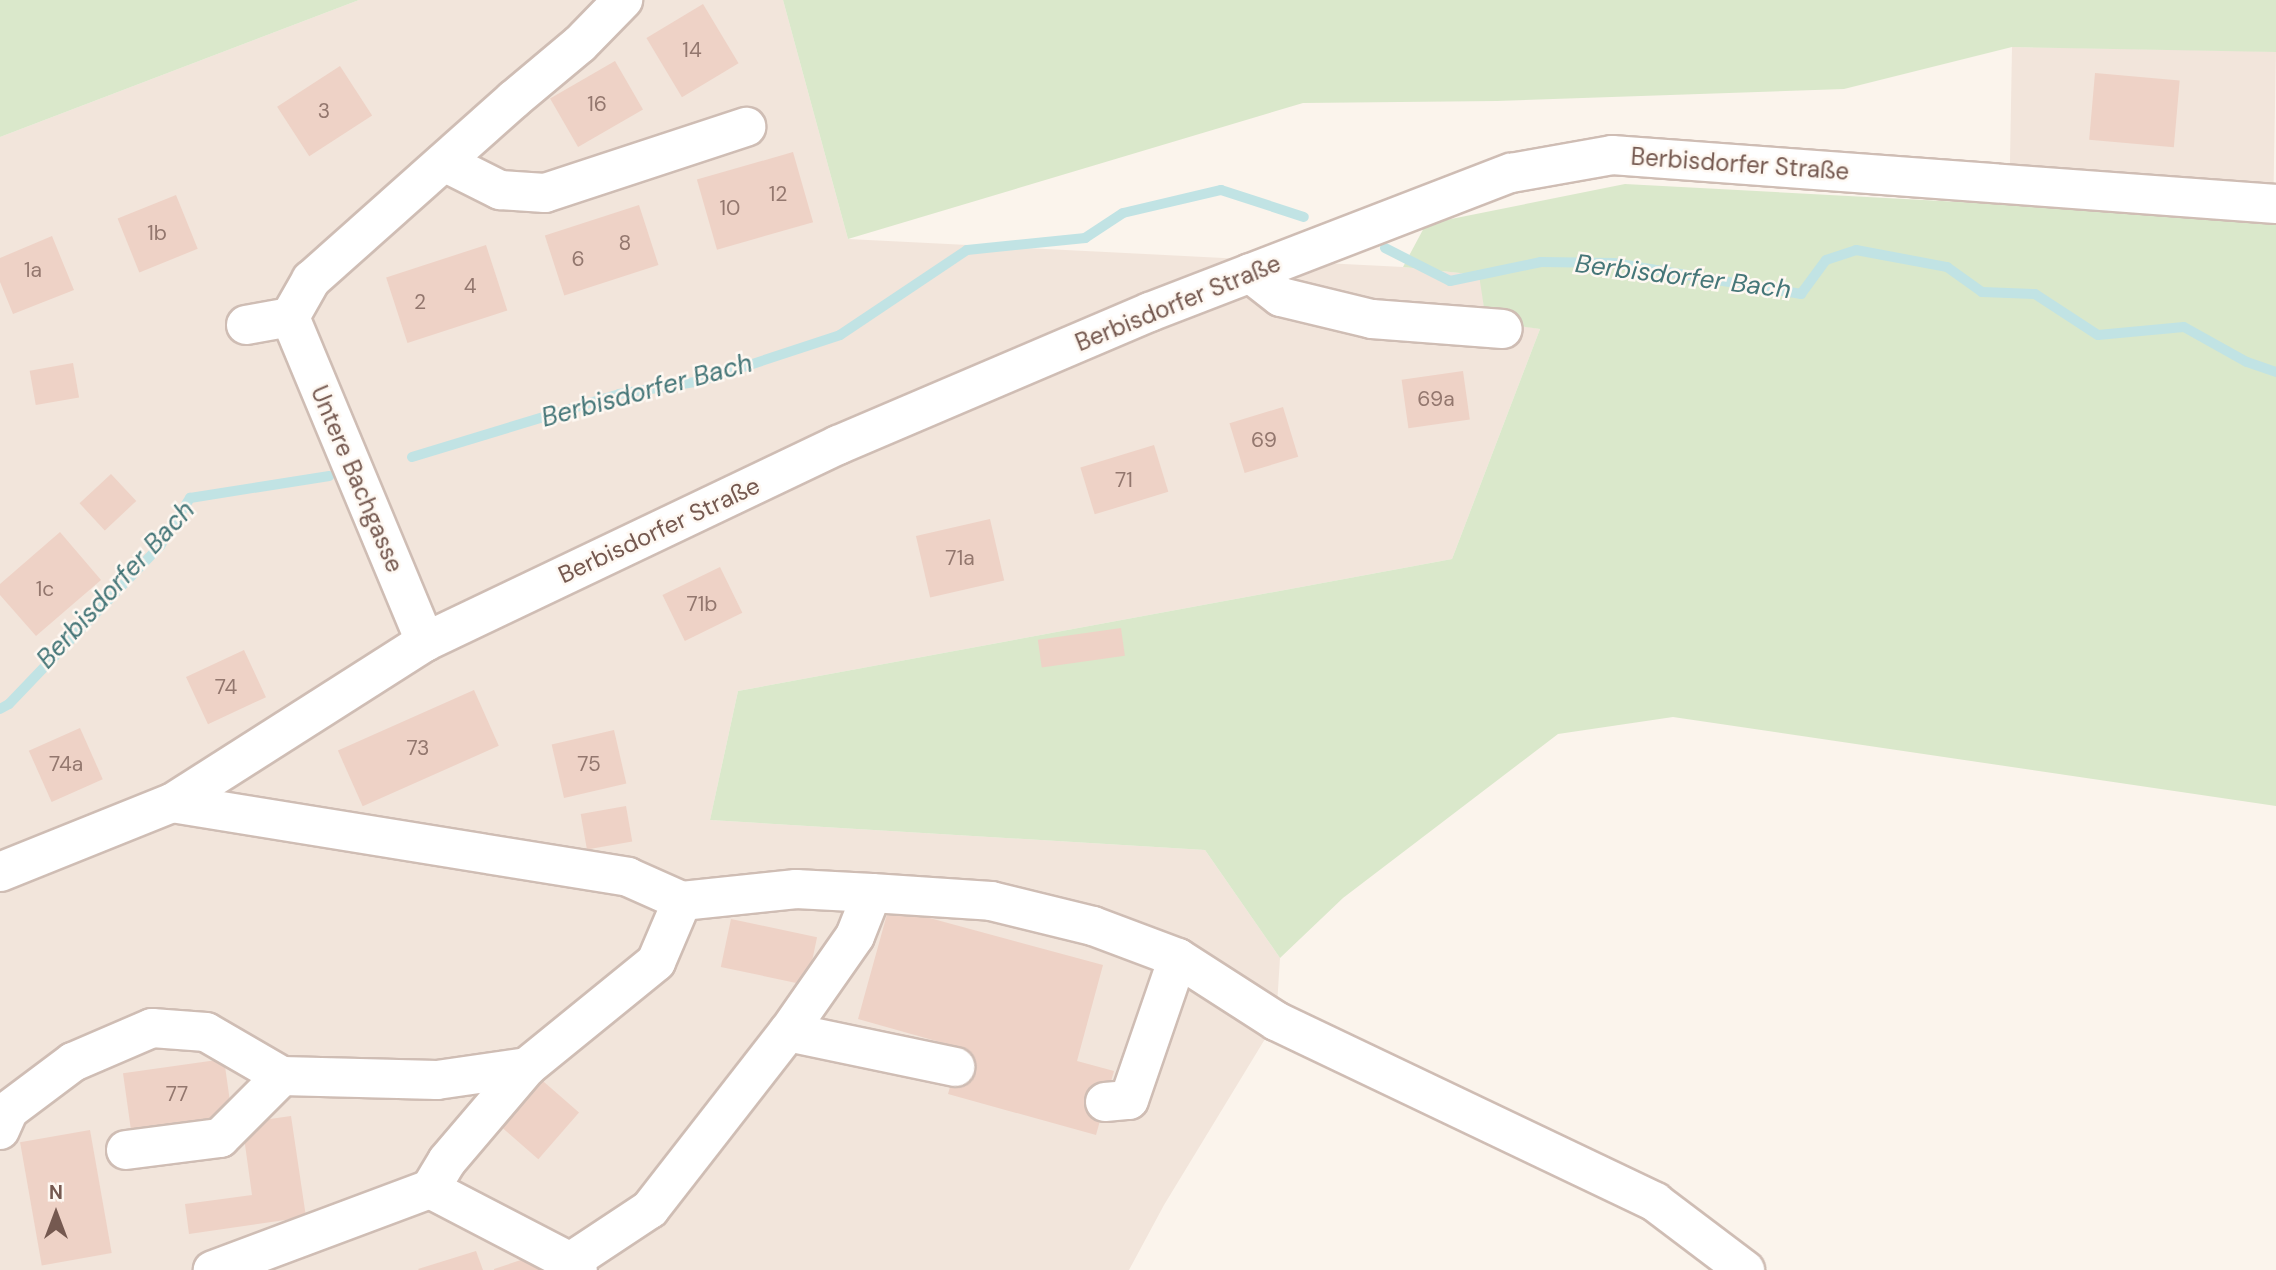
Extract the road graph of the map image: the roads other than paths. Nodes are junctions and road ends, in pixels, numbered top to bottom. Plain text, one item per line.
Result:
1 (623, 0) edge
2 (746, 127) dead end
3 (444, 162) junction
4 (2276, 204) edge
5 (1250, 273) junction
6 (290, 317) junction
7 (246, 325) dead end
8 (1503, 329) dead end
9 (425, 642) junction
10 (172, 803) junction
11 (0, 872) edge
12 (872, 893) junction
13 (681, 901) junction
14 (1178, 958) junction
15 (788, 1032) junction
16 (527, 1067) junction
17 (955, 1067) dead end
18 (282, 1076) junction
19 (1105, 1102) dead end
20 (0, 1130) edge
21 (126, 1150) dead end
22 (430, 1189) junction
23 (574, 1266) edge
24 (213, 1270) edge
25 (1745, 1270) edge

1 - 3 street
2 - 3 street
3 - 6 street
4 - 5 street, Berbisdorfer Straße
5 - 8 street
5 - 9 street, Berbisdorfer Straße
6 - 7 street
6 - 9 street, Untere Bachgasse
9 - 10 street, Berbisdorfer Straße
10 - 11 street, Berbisdorfer Straße
10 - 13 street
12 - 13 street
12 - 14 street
12 - 15 street
13 - 16 street
14 - 19 street
14 - 25 street
15 - 17 street
15 - 23 street
16 - 18 street
16 - 22 street
18 - 20 street
18 - 21 street
22 - 23 street
22 - 24 street

